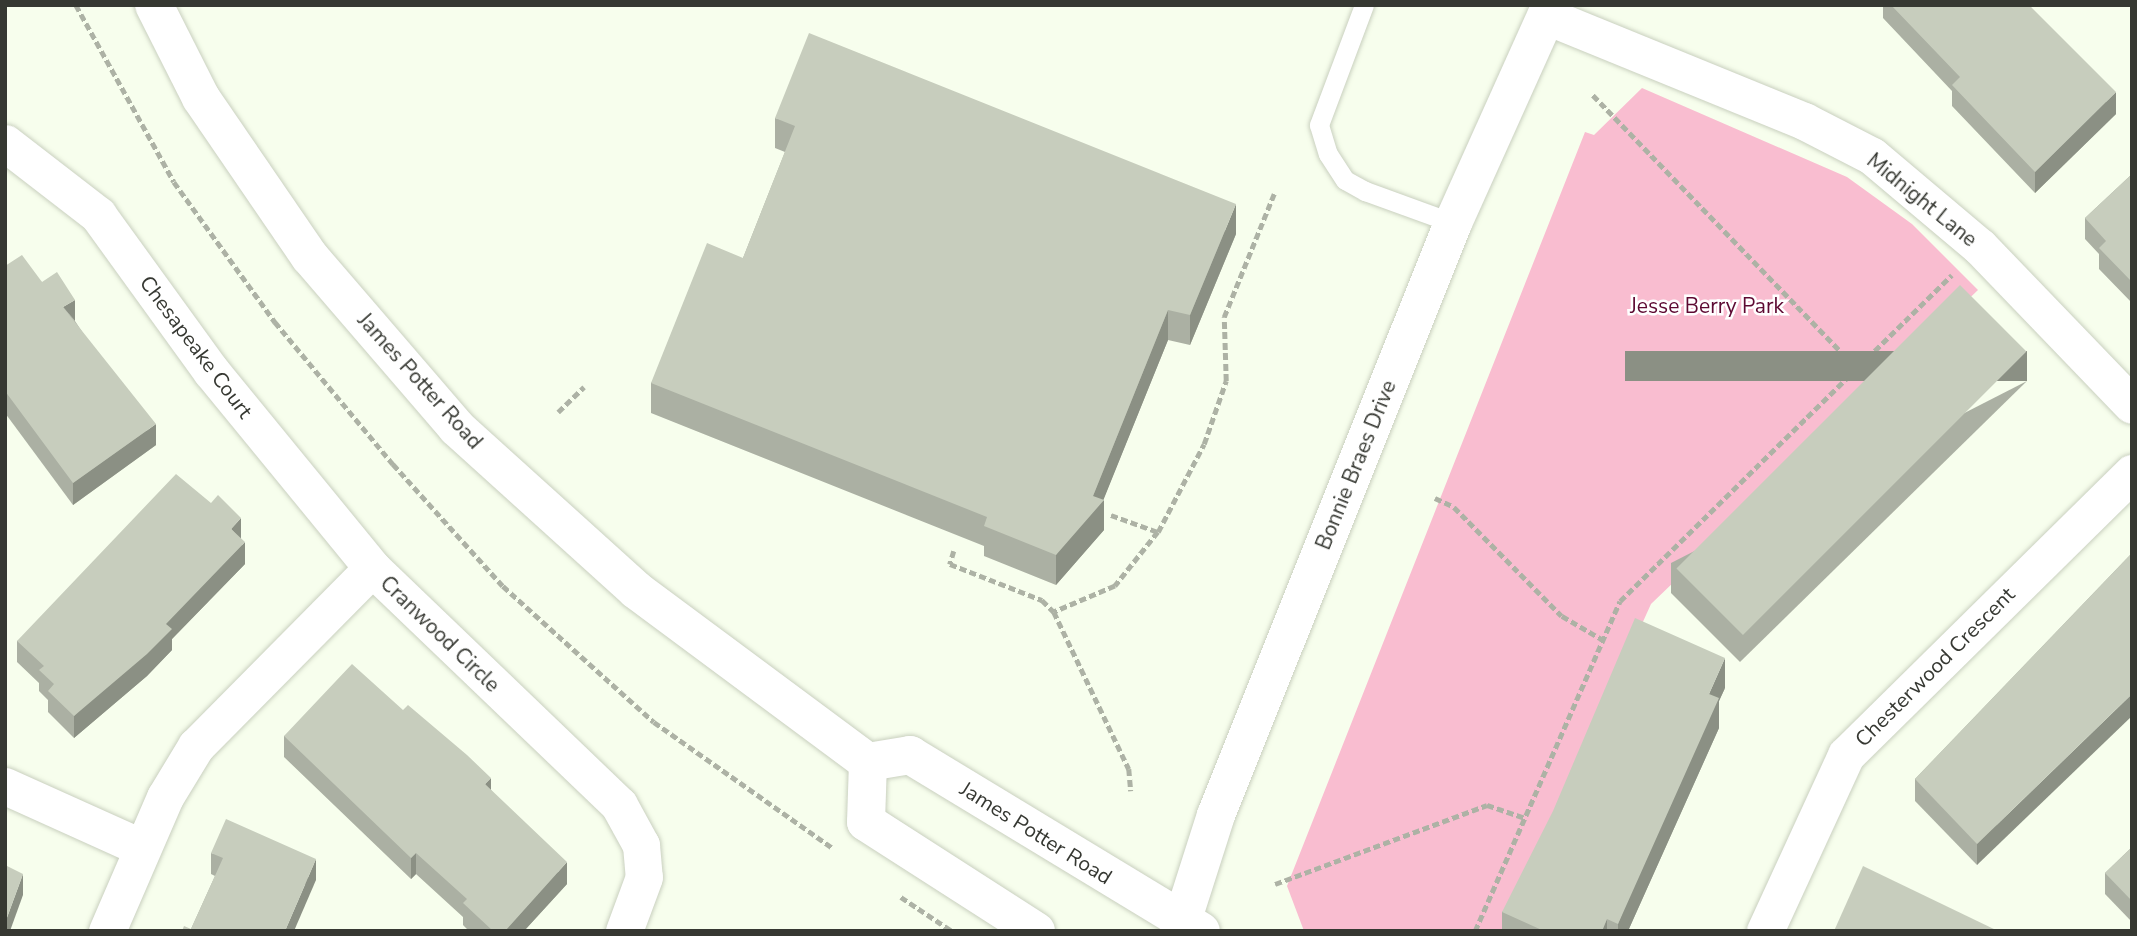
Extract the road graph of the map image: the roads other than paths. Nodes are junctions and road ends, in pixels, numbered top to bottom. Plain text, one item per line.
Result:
1 (154, 5) edge
2 (1364, 5) edge
3 (1549, 11) edge
4 (5, 143) edge
5 (1452, 223) junction
6 (2132, 405) edge
7 (2132, 473) edge
8 (372, 568) junction
9 (868, 762) junction
10 (5, 786) edge
11 (142, 848) junction
12 (1187, 927) edge
13 (107, 931) edge
14 (624, 931) edge
15 (1036, 931) edge
16 (1765, 931) edge

1 - 9 main road, James Potter Road
2 - 5 lane
3 - 5 main road, Bonnie Braes Drive
3 - 6 street, Midnight Lane
4 - 8 street, Chesapeake Court
5 - 12 main road, Bonnie Braes Drive
7 - 16 street, Chesterwood Crescent
8 - 11 street, Cranwood Circle
8 - 14 street, Cranwood Circle
9 - 12 main road, James Potter Road
9 - 15 main road
10 - 11 street
11 - 13 street, Cranwood Circle

